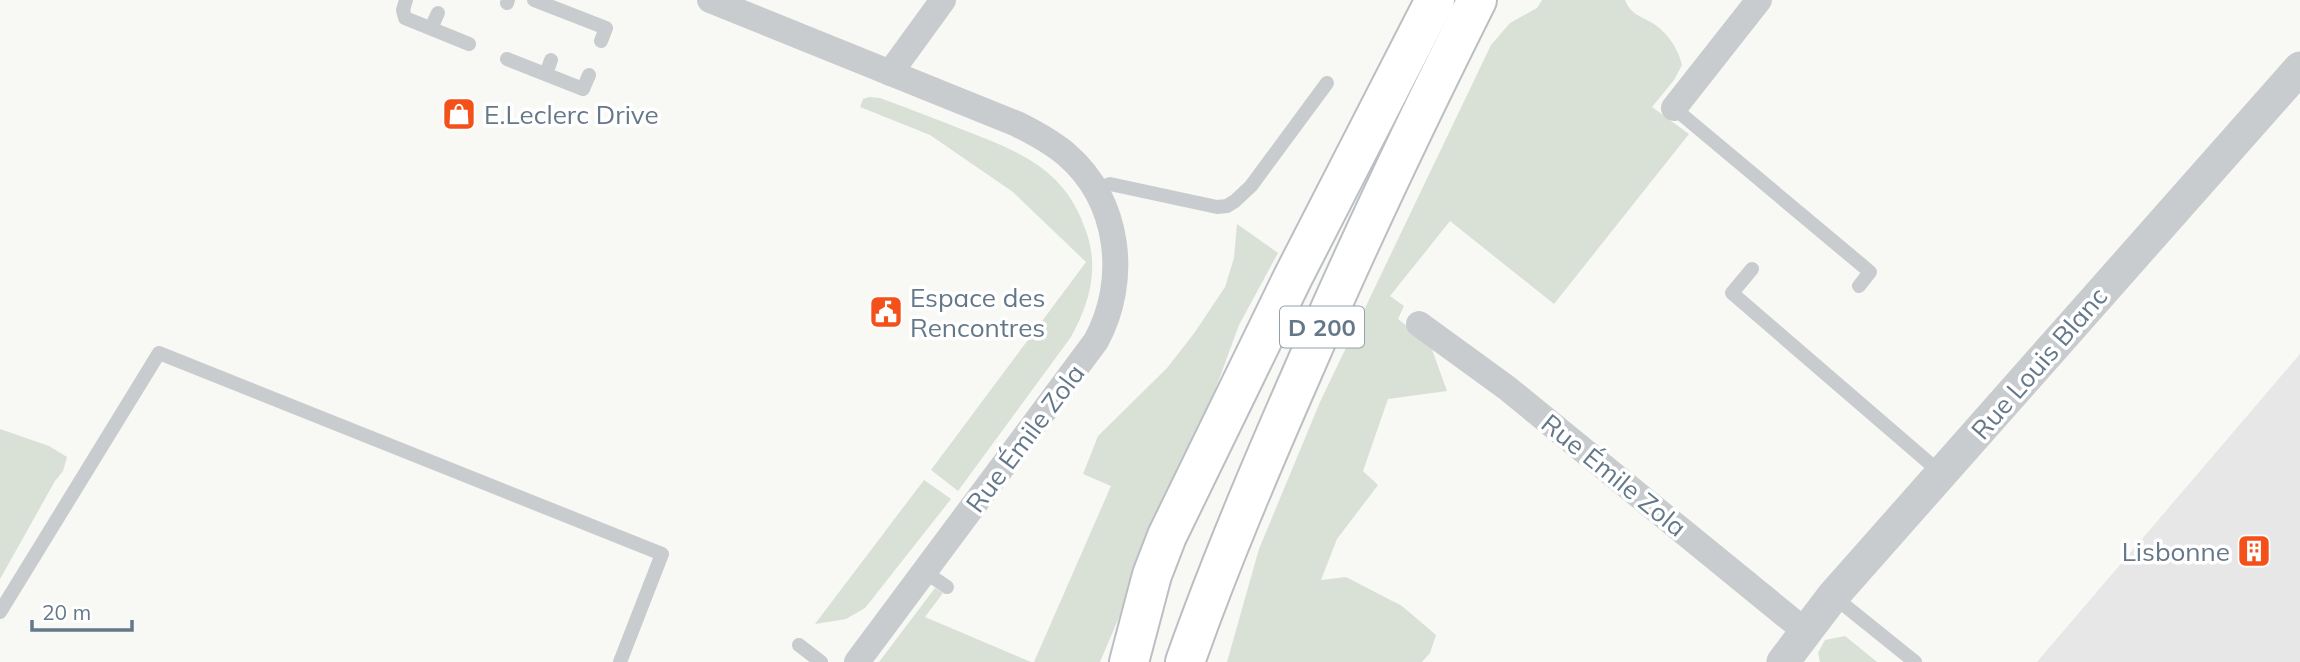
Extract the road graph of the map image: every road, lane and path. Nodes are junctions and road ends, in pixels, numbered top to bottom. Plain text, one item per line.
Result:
1 (406, 0) edge
2 (534, 0) edge
3 (710, 0) edge
4 (943, 0) edge
5 (1435, 0) edge
6 (1477, 0) edge
7 (1759, 0) edge
8 (438, 13) dead end
9 (432, 28) junction
10 (601, 41) dead end
11 (469, 44) dead end
12 (507, 59) dead end
13 (2300, 68) edge
14 (890, 73) junction
15 (589, 75) dead end
16 (1327, 83) dead end
17 (1674, 108) joint
18 (1096, 189) junction
19 (1752, 269) dead end
20 (1859, 286) dead end
21 (1419, 324) dead end
22 (1942, 474) junction
23 (925, 572) junction
24 (947, 587) dead end
25 (1833, 596) junction
26 (0, 612) edge
27 (1805, 631) junction
28 (799, 645) dead end
29 (620, 662) edge
30 (821, 662) edge
31 (857, 662) edge
32 (1129, 662) edge
33 (1185, 662) edge
34 (1783, 662) edge
35 (1915, 662) edge

1 - 9 lane
2 - 10 lane
3 - 14 street, Rue Émile Zola
4 - 14 street
5 - 32 main road, D 200
6 - 33 main road, D 200
7 - 17 street
8 - 9 lane
9 - 11 lane
12 - 15 lane
13 - 22 street, Rue Louis Blanc
14 - 18 street, Rue Émile Zola
16 - 18 lane
17 - 20 lane
18 - 23 street, Rue Émile Zola
19 - 22 lane
21 - 27 street, Rue Émile Zola
22 - 25 street, Rue Louis Blanc
23 - 24 lane
23 - 31 street, Rue Émile Zola
25 - 27 street, Rue Louis Blanc
25 - 35 lane
26 - 29 lane
27 - 34 street, Rue Louis Blanc
28 - 30 lane

